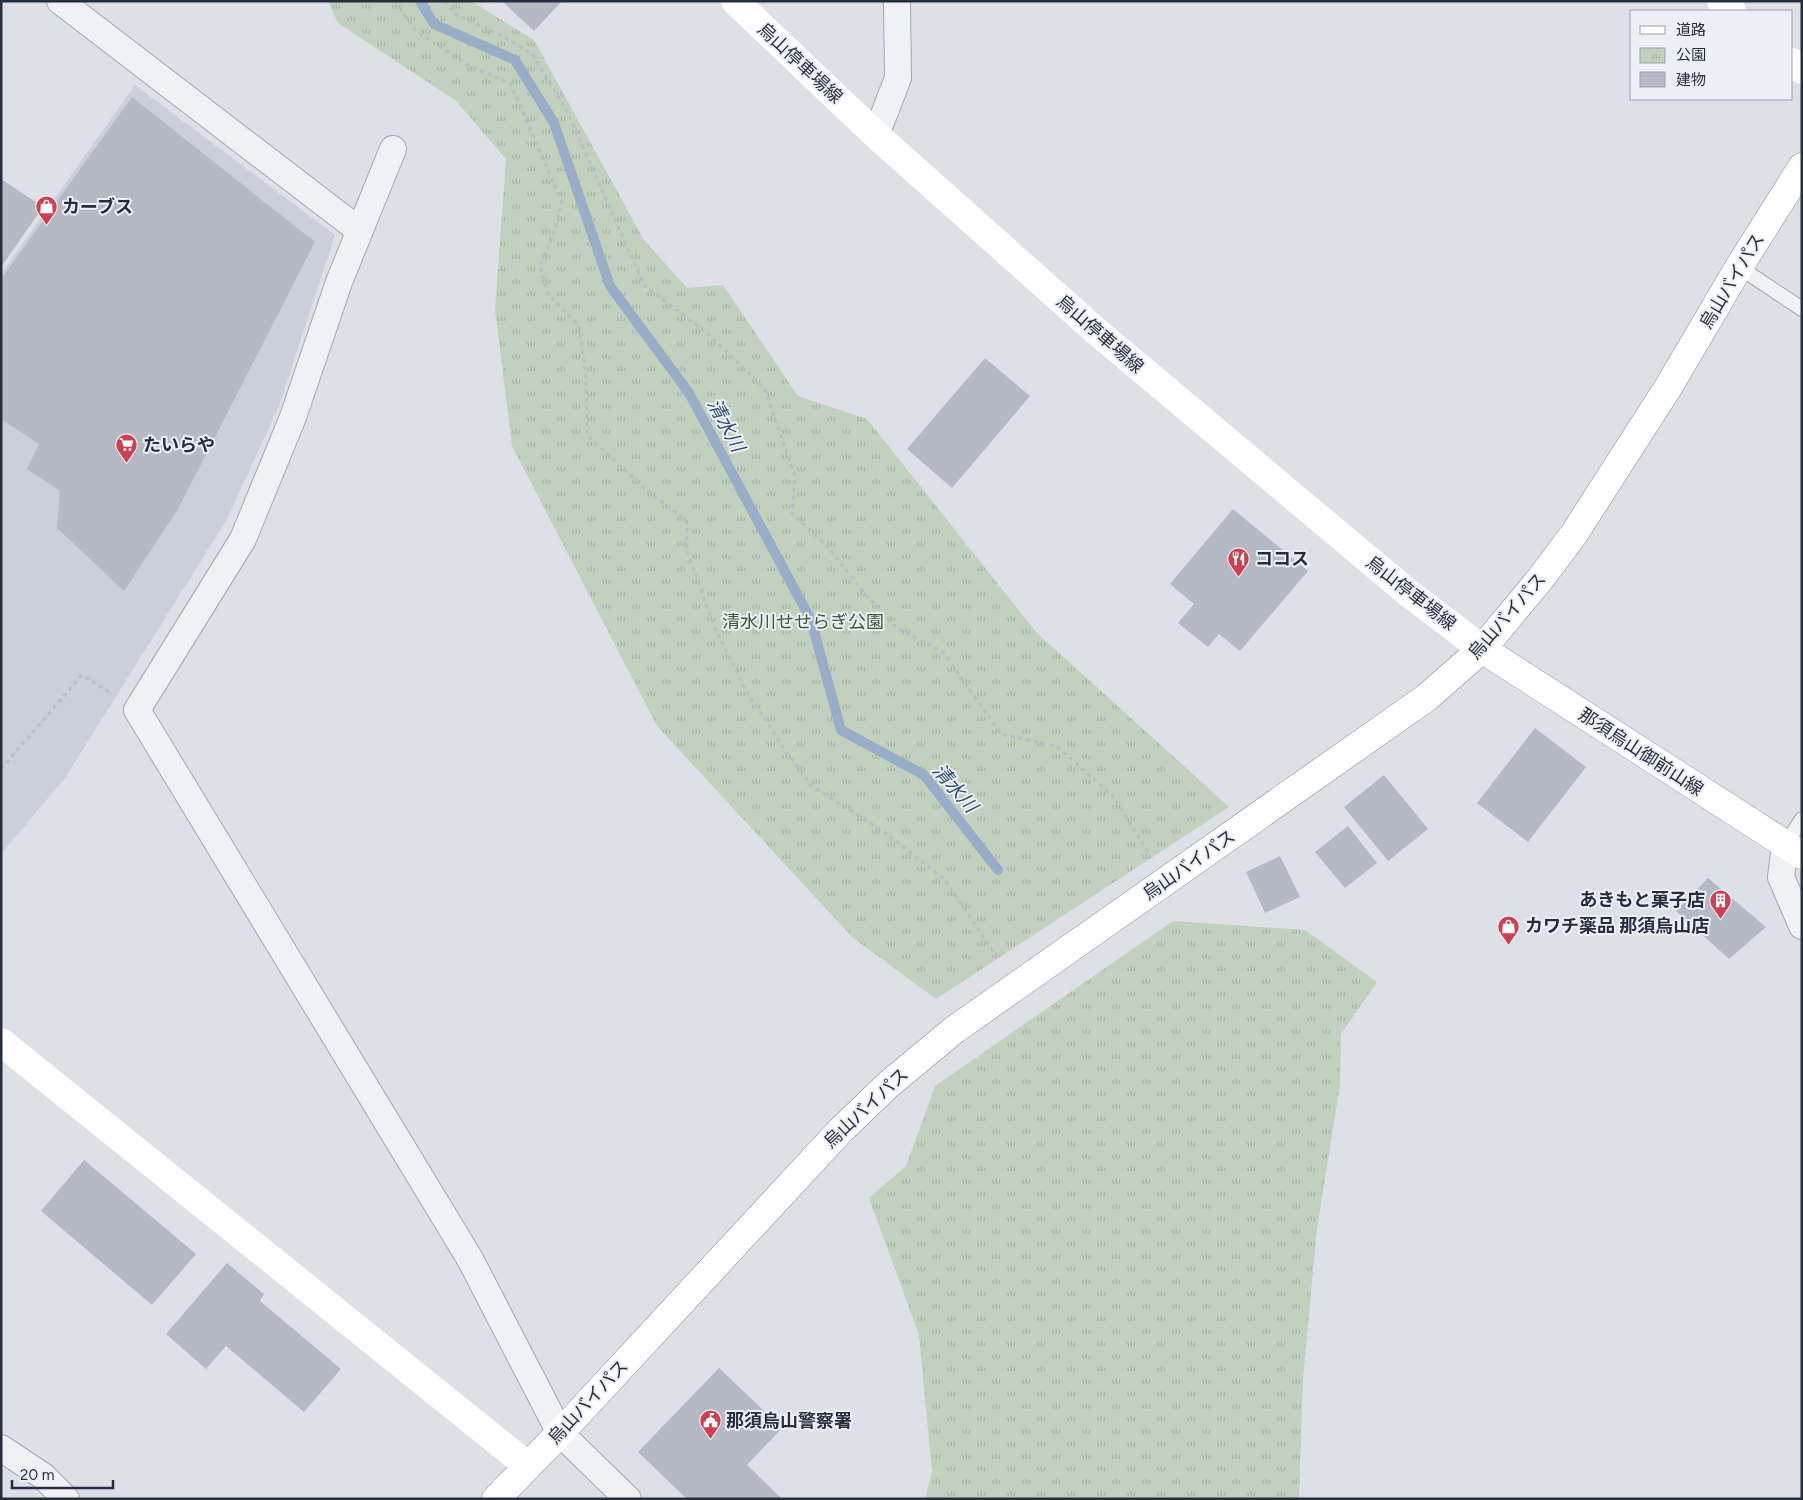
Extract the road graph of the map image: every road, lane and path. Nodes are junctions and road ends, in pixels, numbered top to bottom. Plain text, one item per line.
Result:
1 (60, 1) edge
2 (395, 1) edge
3 (444, 1) edge
4 (735, 1) edge
5 (898, 1) edge
6 (1720, 1) edge
7 (1731, 10) edge
8 (876, 135) junction
9 (393, 149) dead end
10 (1802, 167) edge
11 (360, 231) junction
12 (1739, 267) junction
13 (1802, 309) edge
14 (1482, 648) junction
15 (137, 710) junction
16 (1, 769) edge
17 (1802, 819) edge
18 (1794, 850) edge
19 (1167, 881) junction
20 (1802, 926) edge
21 (1017, 985) junction
22 (1, 1042) edge
23 (560, 1433) junction
24 (1, 1448) edge
25 (528, 1466) junction
26 (66, 1499) edge
27 (496, 1499) edge
28 (628, 1499) edge

1 - 11 street
2 - 21 path
3 - 19 path
4 - 8 main road, 烏山停車場線
5 - 8 street
6 - 7 main road
8 - 14 main road, 烏山停車場線
9 - 11 street
10 - 12 main road, 烏山バイパス
11 - 15 street
12 - 13 lane
12 - 14 main road, 烏山バイパス
14 - 18 main road, 那須烏山御前山線
14 - 19 main road, 烏山バイパス
15 - 16 path
15 - 23 street
17 - 18 lane
18 - 20 street
19 - 21 main road, 烏山バイパス
21 - 23 main road, 烏山バイパス
22 - 25 main road
23 - 25 main road, 烏山バイパス
23 - 28 street
24 - 26 street
25 - 27 main road, 烏山バイパス

